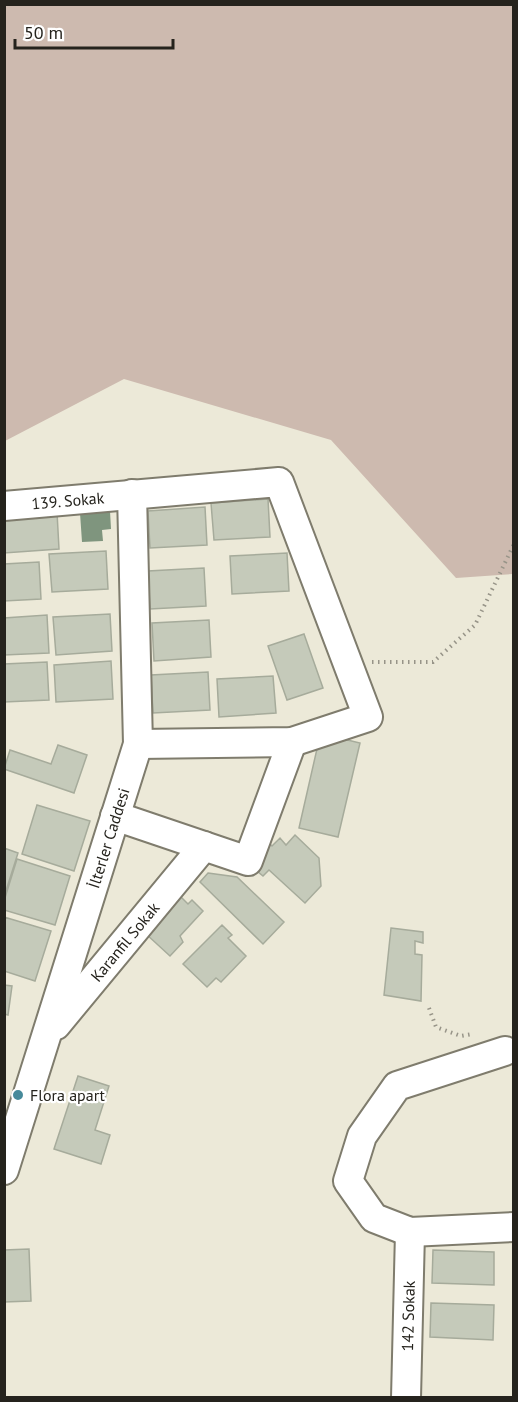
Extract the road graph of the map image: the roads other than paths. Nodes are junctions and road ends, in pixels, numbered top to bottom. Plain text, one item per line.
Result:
1 (132, 494) junction
2 (4, 506) edge
3 (292, 741) junction
4 (138, 744) junction
5 (115, 816) junction
6 (204, 846) junction
7 (46, 1037) junction
8 (505, 1051) dead end
9 (4, 1170) edge
10 (513, 1227) edge
11 (410, 1233) junction
12 (406, 1398) edge

1 - 2 street, 139. Sokak
1 - 3 street, 139. Sokak
1 - 4 street, İlterler Caddesi
3 - 4 street
3 - 6 street
4 - 5 street, İlterler Caddesi
5 - 6 street
5 - 7 street, İlterler Caddesi
6 - 7 street, Karanfil Sokak
7 - 9 street, İlterler Caddesi
8 - 11 street
10 - 11 street
11 - 12 street, 142 Sokak

